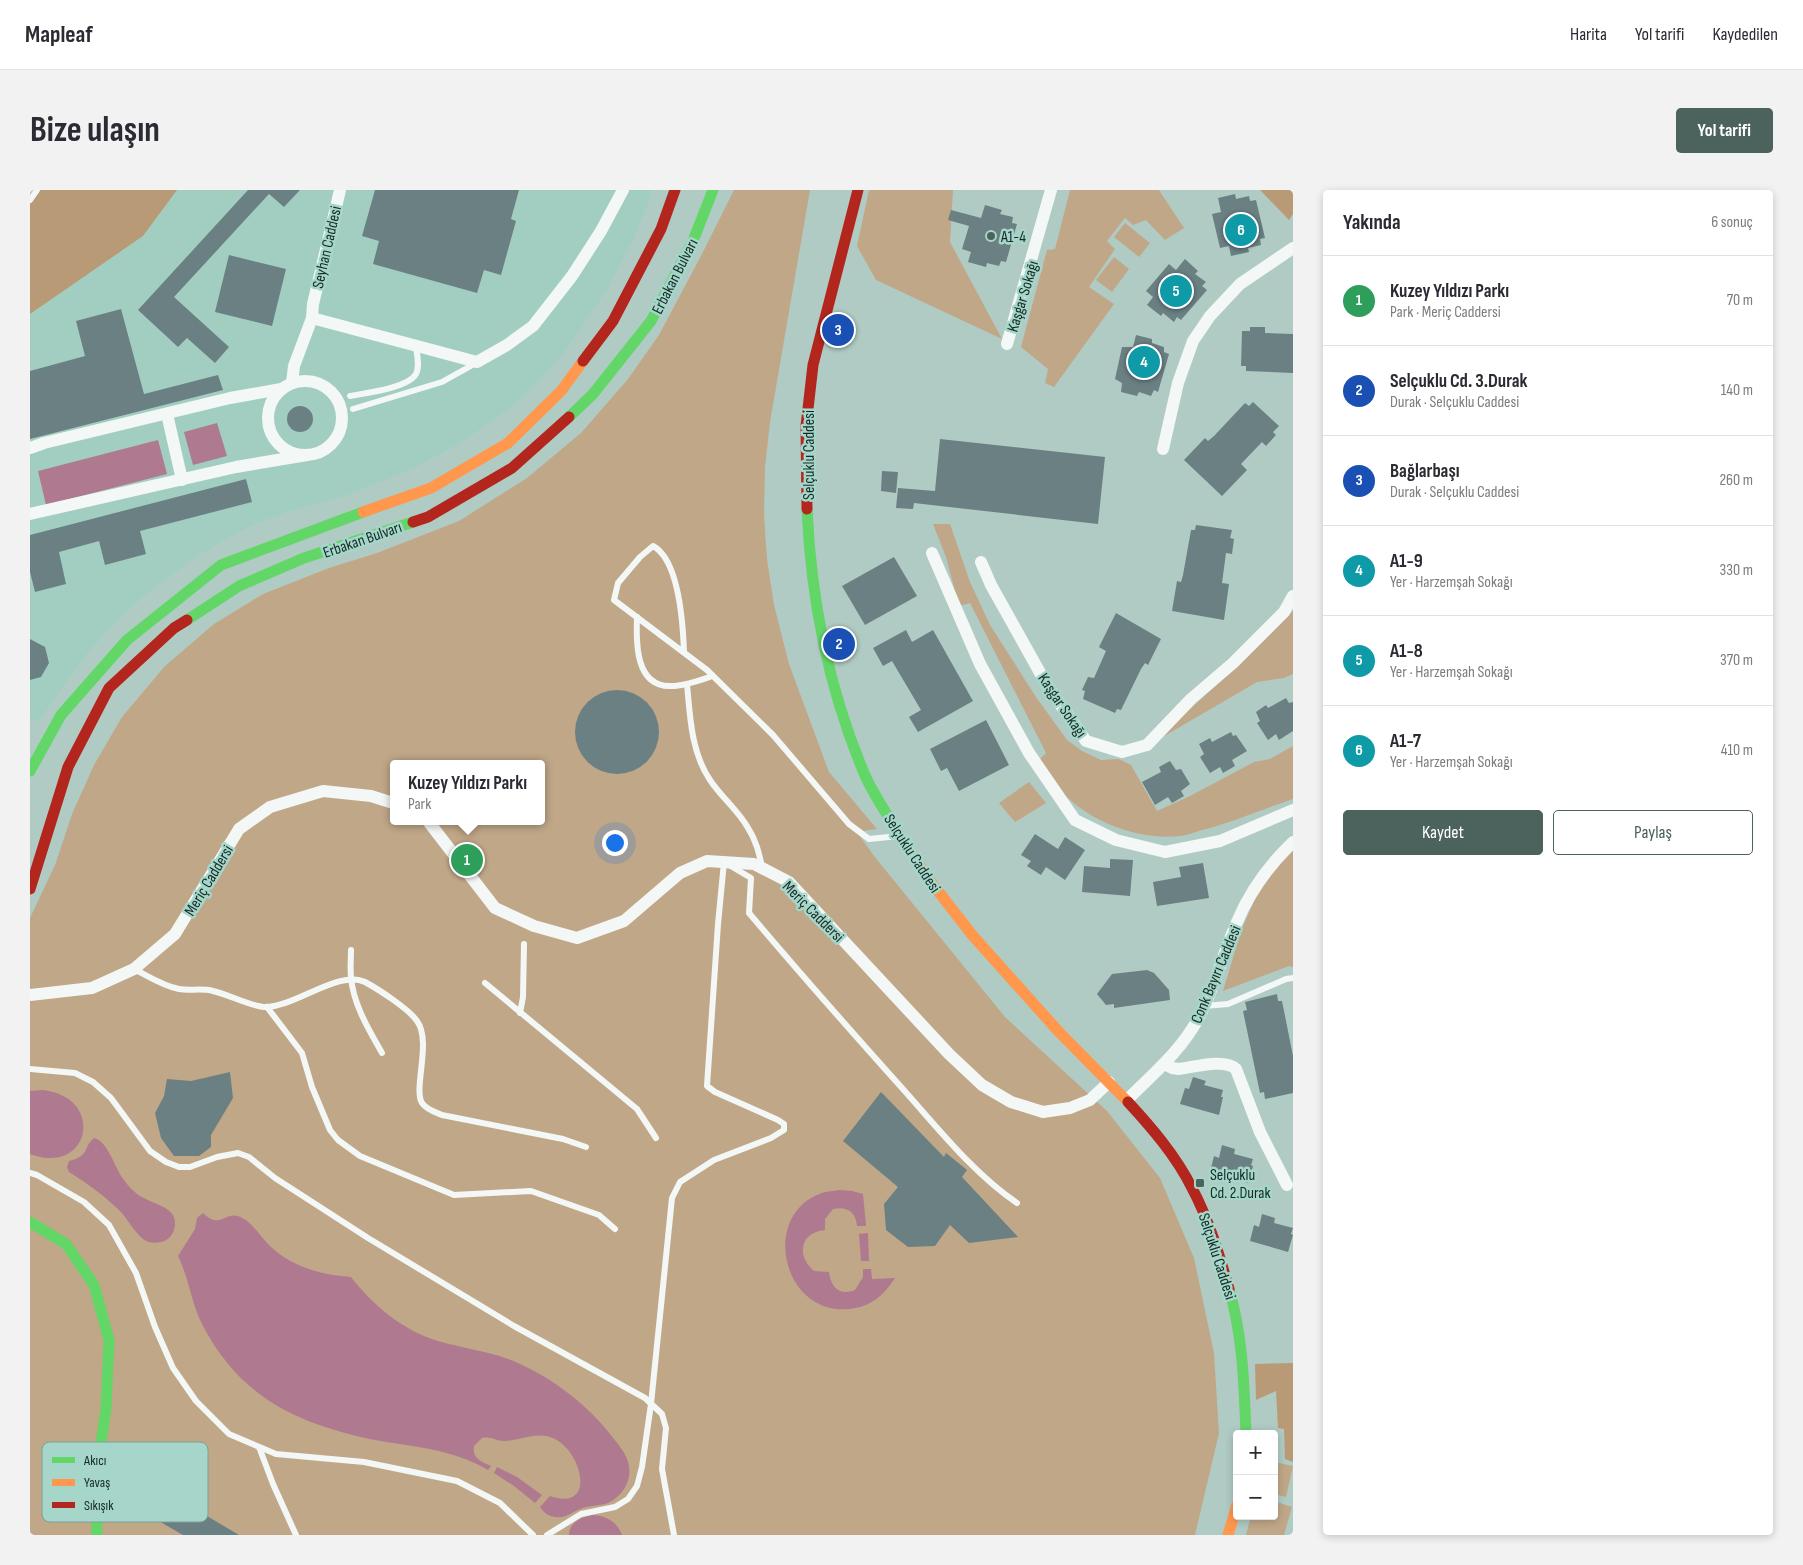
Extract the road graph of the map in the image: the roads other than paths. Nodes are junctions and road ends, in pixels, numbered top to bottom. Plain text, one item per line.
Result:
1 (37, 190) edge
2 (340, 190) edge
3 (623, 190) edge
4 (675, 190) edge
5 (713, 190) edge
6 (858, 190) edge
7 (1052, 190) edge
8 (30, 200) edge
9 (1293, 248) edge
10 (312, 318) junction
11 (1007, 344) dead end
12 (416, 347) junction
13 (477, 362) junction
14 (287, 386) junction
15 (350, 396) dead end
16 (353, 409) dead end
17 (167, 414) junction
18 (30, 448) edge
19 (1163, 449) dead end
20 (307, 455) junction
21 (182, 480) junction
22 (30, 513) edge
23 (932, 553) dead end
24 (981, 562) dead end
25 (1293, 596) edge
26 (637, 617) junction
27 (684, 652) junction
28 (713, 676) junction
29 (687, 684) junction
30 (30, 771) edge
31 (390, 802) edge
32 (1293, 810) edge
33 (431, 825) edge
34 (900, 836) junction
35 (1293, 842) edge
36 (724, 862) junction
37 (762, 869) junction
38 (30, 890) edge
39 (524, 944) dead end
40 (351, 950) dead end
41 (134, 969) junction
42 (351, 978) junction
43 (1293, 978) edge
44 (485, 983) dead end
45 (30, 995) edge
46 (1204, 1006) junction
47 (267, 1007) junction
48 (520, 1013) junction
49 (382, 1053) dead end
50 (1164, 1064) junction
51 (30, 1069) edge
52 (1109, 1082) junction
53 (1127, 1100) junction
54 (656, 1138) dead end
55 (586, 1147) dead end
56 (30, 1173) edge
57 (1287, 1185) dead end
58 (1017, 1203) dead end
59 (30, 1222) edge
60 (615, 1229) dead end
61 (651, 1404) junction
62 (1246, 1430) edge
63 (101, 1442) edge
64 (259, 1446) junction
65 (1233, 1518) edge
66 (97, 1522) edge
67 (97, 1535) edge
68 (296, 1535) edge
69 (533, 1535) edge
70 (546, 1535) edge
71 (674, 1535) edge
72 (1228, 1535) edge

1 - 8 lane
2 - 10 street, Seyhan Caddesi
3 - 13 street
4 - 30 main road, Erbakan Bulvarı
5 - 38 main road, Erbakan Bulvarı
6 - 34 main road, Selçuklu Caddesi
7 - 11 street, Kaşgar Sokağı
9 - 19 street
10 - 12 street
10 - 14 street, Seyhan Caddesi
12 - 13 street
12 - 15 lane
13 - 16 lane
14 - 17 street
14 - 20 street
14 - 20 street
17 - 18 street
17 - 21 street
20 - 21 street
21 - 22 street
23 - 32 street
24 - 25 street, Kaşgar Sokağı
26 - 27 lane
26 - 27 lane
26 - 29 lane
27 - 28 lane
28 - 29 lane
28 - 34 lane
29 - 37 lane
31 - 41 street, Meriç Caddersi
33 - 36 street, Meriç Caddersi
34 - 52 main road, Selçuklu Caddesi
35 - 46 street, Conk Bayırı Caddesi
36 - 37 street, Meriç Caddersi
36 - 58 lane
36 - 61 lane
37 - 52 street, Meriç Caddersi
39 - 48 lane
40 - 42 lane
41 - 45 street, Meriç Caddersi
41 - 47 lane
42 - 47 lane
42 - 49 lane
42 - 55 lane
43 - 46 lane
44 - 48 lane
46 - 50 street, Conk Bayırı Caddesi
47 - 60 lane
48 - 54 lane
50 - 53 street, Conk Bayırı Caddesi
50 - 57 street
51 - 61 lane
52 - 53 main road, Selçuklu Caddesi
53 - 62 main road, Selçuklu Caddesi
56 - 64 lane
59 - 63 main road
61 - 70 lane
61 - 71 lane
64 - 68 lane
64 - 69 lane
65 - 72 main road
66 - 67 main road

